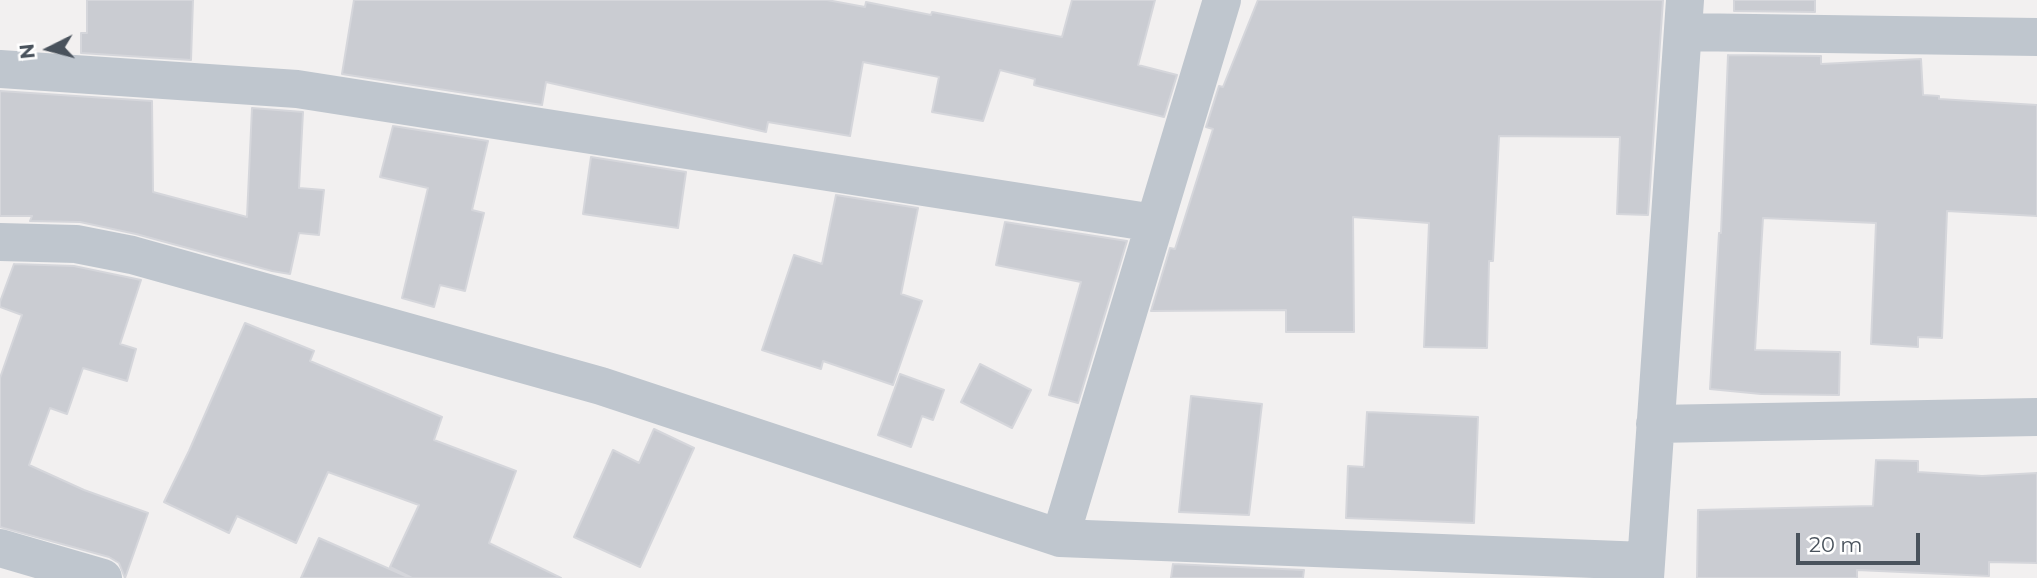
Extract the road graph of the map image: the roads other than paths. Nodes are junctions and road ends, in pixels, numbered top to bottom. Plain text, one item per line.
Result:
1 (1222, 0) edge
2 (1684, 16) edge
3 (2037, 37) edge
4 (0, 69) edge
5 (1154, 223) junction
6 (0, 242) edge
7 (2037, 417) edge
8 (1654, 424) junction
9 (1060, 538) junction
10 (0, 548) edge
11 (1645, 569) edge
12 (103, 578) edge

1 - 5 street
2 - 3 street
2 - 8 street
4 - 5 street
5 - 9 street
6 - 9 street
7 - 8 street
8 - 11 street
9 - 11 street
10 - 12 street

